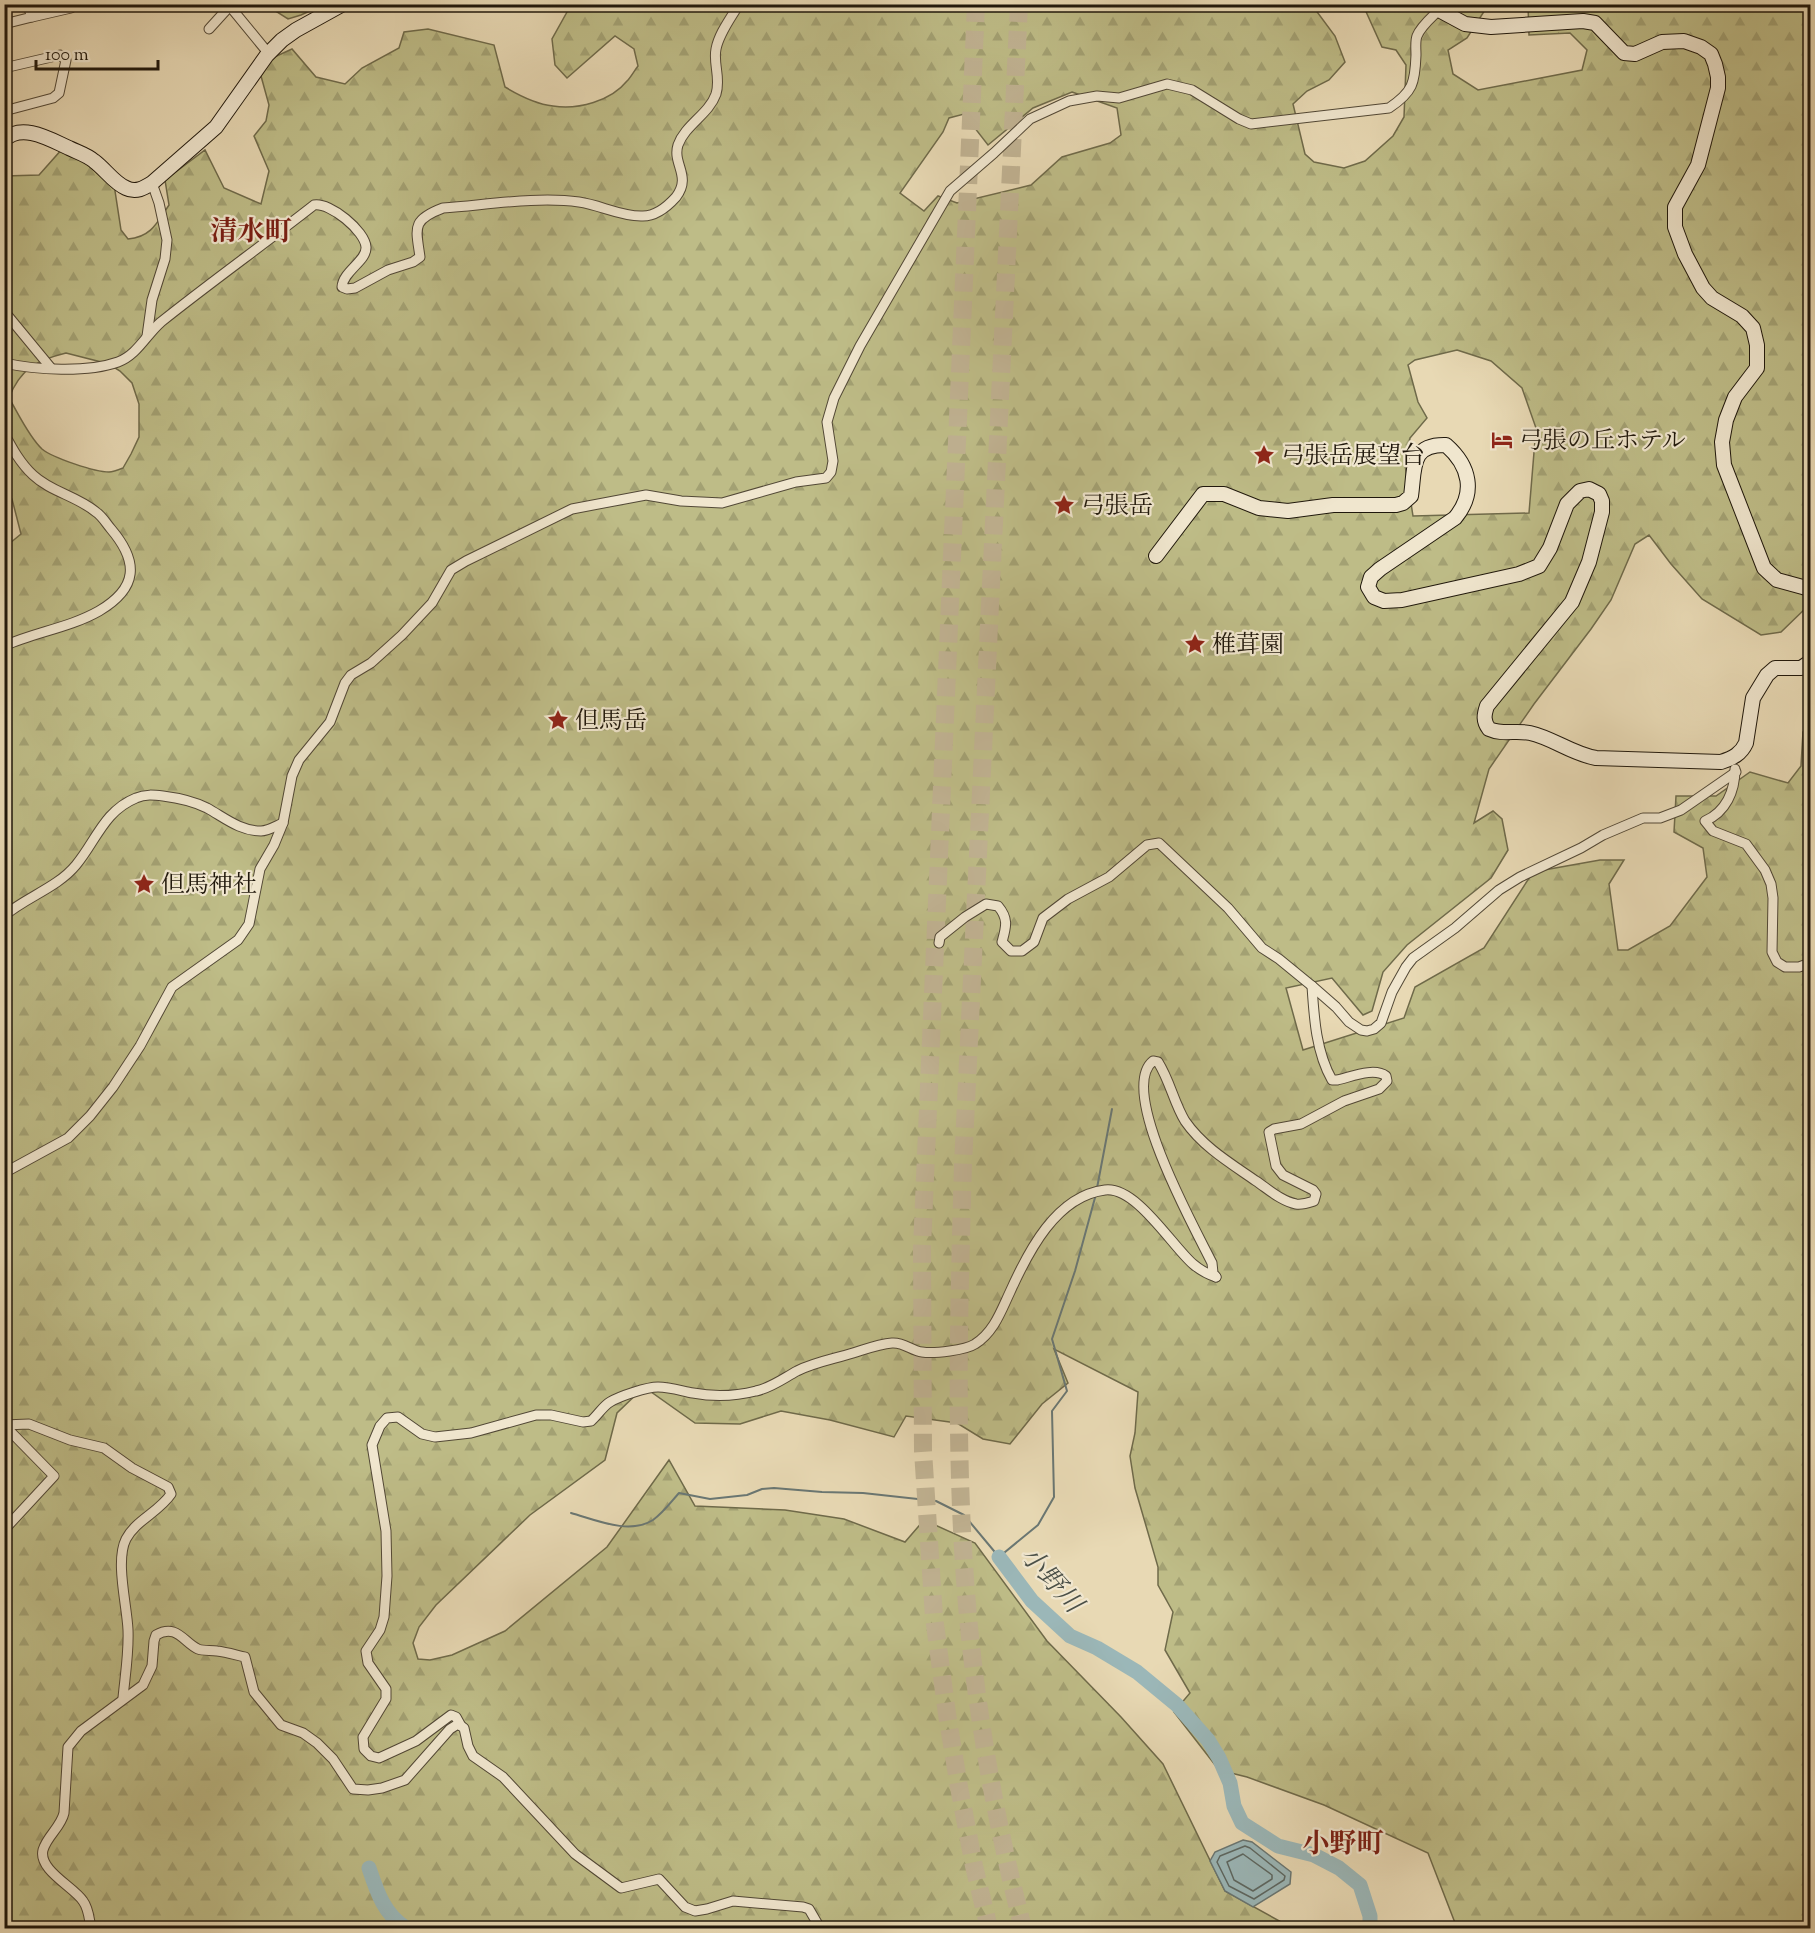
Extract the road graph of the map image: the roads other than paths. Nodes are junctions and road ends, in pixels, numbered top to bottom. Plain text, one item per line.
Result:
1 (27, 4) edge
2 (343, 4) edge
3 (739, 4) edge
4 (228, 6) edge
5 (1439, 7) edge
6 (71, 8) dead end
7 (32, 17) junction
8 (4, 24) edge
9 (209, 29) dead end
10 (268, 54) junction
11 (4, 68) edge
12 (4, 111) edge
13 (4, 140) edge
14 (152, 183) junction
15 (4, 311) edge
16 (147, 336) junction
17 (4, 363) edge
18 (51, 368) junction
19 (4, 433) edge
20 (1156, 556) dead end
21 (1810, 589) edge
22 (4, 646) edge
23 (1810, 662) edge
24 (1735, 765) junction
25 (282, 823) junction
26 (4, 916) edge
27 (939, 943) dead end
28 (1810, 963) edge
29 (1312, 986) junction
30 (4, 1173) edge
31 (4, 1425) edge
32 (4, 1530) edge
33 (123, 1698) junction
34 (461, 1726) junction
35 (91, 1929) edge
36 (820, 1929) edge

1 - 7 street
2 - 10 street
3 - 16 street
4 - 9 street
4 - 10 street
5 - 21 street
5 - 25 street
6 - 7 street
7 - 8 street
10 - 14 street
11 - 12 street
13 - 14 street
14 - 16 street
15 - 18 street
16 - 18 street
17 - 18 street
19 - 22 street
20 - 24 street
23 - 24 street
24 - 28 street
24 - 29 street
25 - 26 street
25 - 30 street
27 - 29 street
29 - 34 street
31 - 32 street
31 - 33 street
33 - 34 street
33 - 35 street
34 - 36 street

